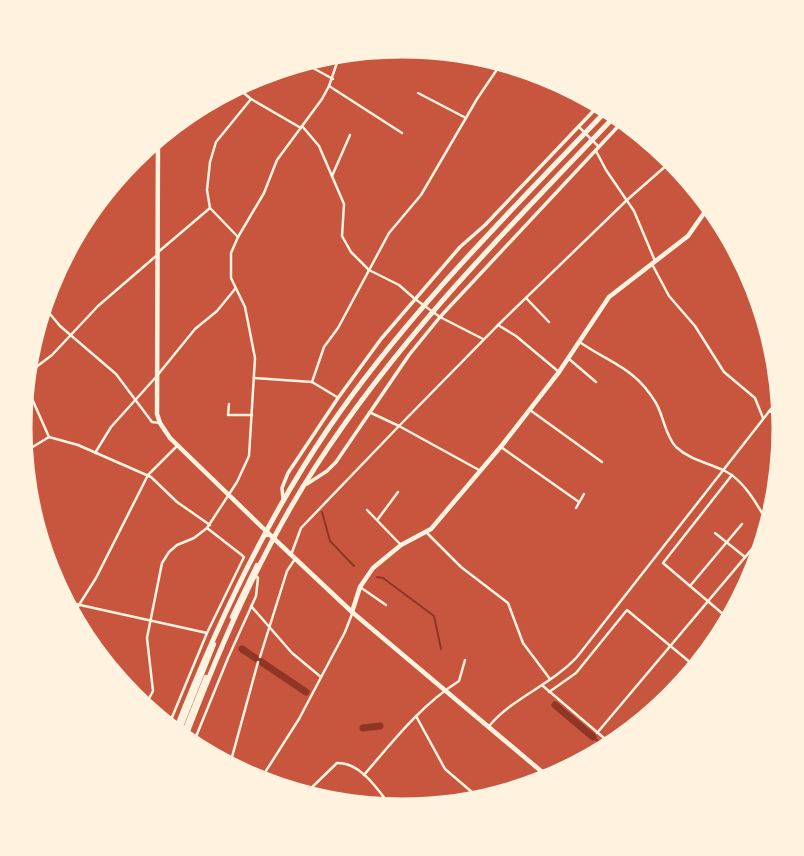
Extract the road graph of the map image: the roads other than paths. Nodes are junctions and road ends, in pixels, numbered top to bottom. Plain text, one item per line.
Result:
1 (338, 59) edge
2 (309, 66) edge
3 (499, 67) edge
4 (333, 79) junction
5 (329, 86) junction
6 (241, 91) edge
7 (418, 93) dead end
8 (251, 99) junction
9 (596, 108) edge
10 (604, 113) edge
11 (466, 118) junction
12 (612, 119) edge
13 (621, 124) edge
14 (579, 126) junction
15 (302, 127) junction
16 (402, 133) dead end
17 (350, 135) dead end
18 (158, 145) edge
19 (598, 148) junction
20 (667, 165) edge
21 (332, 176) junction
22 (627, 200) junction
23 (210, 208) junction
24 (706, 210) edge
25 (238, 237) junction
26 (157, 254) junction
27 (654, 262) junction
28 (369, 270) junction
29 (235, 289) junction
30 (415, 299) junction
31 (527, 299) junction
32 (47, 311) edge
33 (440, 317) junction
34 (549, 322) dead end
35 (498, 325) junction
36 (71, 335) junction
37 (483, 339) junction
38 (581, 343) junction
39 (569, 359) junction
40 (33, 369) edge
41 (559, 372) junction
42 (156, 377) junction
43 (254, 378) junction
44 (312, 382) junction
45 (596, 382) dead end
46 (30, 394) edge
47 (338, 398) junction
48 (135, 401) junction
49 (229, 404) dead end
50 (775, 404) edge
51 (530, 410) junction
52 (769, 411) junction
53 (369, 412) junction
54 (775, 414) edge
55 (251, 415) junction
56 (763, 418) junction
57 (160, 423) junction
58 (399, 426) junction
59 (48, 438) junction
60 (178, 445) junction
61 (501, 447) junction
62 (29, 449) edge
63 (95, 453) junction
64 (601, 462) dead end
65 (480, 470) junction
66 (724, 470) junction
67 (148, 475) junction
68 (732, 475) junction
69 (398, 492) dead end
70 (228, 494) junction
71 (584, 494) dead end
72 (579, 502) junction
73 (576, 508) dead end
74 (367, 510) dead end
75 (378, 519) junction
76 (764, 519) edge
77 (742, 524) dead end
78 (208, 526) junction
79 (426, 532) junction
80 (715, 533) dead end
81 (270, 535) junction
82 (758, 540) edge
83 (727, 542) junction
84 (401, 545) junction
85 (244, 557) junction
86 (293, 557) junction
87 (745, 557) junction
88 (251, 564) junction
89 (253, 573) junction
90 (690, 586) junction
91 (360, 587) junction
92 (708, 601) junction
93 (72, 603) edge
94 (80, 605) junction
95 (386, 605) dead end
96 (251, 606) junction
97 (76, 611) edge
98 (352, 612) junction
99 (725, 616) edge
100 (150, 620) junction
101 (269, 625) junction
102 (207, 633) junction
103 (670, 646) junction
104 (465, 660) dead end
105 (195, 662) junction
106 (692, 664) edge
107 (205, 665) junction
108 (321, 677) junction
109 (550, 680) junction
110 (542, 686) junction
111 (445, 690) junction
112 (549, 692) junction
113 (147, 701) edge
114 (416, 716) junction
115 (170, 722) edge
116 (489, 727) junction
117 (179, 728) edge
118 (179, 728) edge
119 (185, 733) edge
120 (185, 733) edge
121 (597, 733) junction
122 (195, 740) edge
123 (607, 741) edge
124 (231, 760) edge
125 (544, 773) edge
126 (263, 775) edge
127 (364, 775) junction
128 (309, 790) edge
129 (475, 795) edge
130 (386, 801) edge

1 - 4 street
2 - 4 street
3 - 11 street
4 - 5 street
5 - 15 street
5 - 16 street
6 - 8 street
7 - 11 street
8 - 15 street
8 - 23 street
9 - 14 street
10 - 117 highway
11 - 28 street
12 - 119 highway
13 - 19 street
14 - 19 street
14 - 30 street
15 - 21 street
15 - 25 street
17 - 21 street
18 - 26 main road
19 - 22 street
19 - 33 street
20 - 22 street
21 - 28 street
22 - 27 street
22 - 31 street
23 - 25 street
23 - 26 street
24 - 27 main road
25 - 29 street
26 - 36 street
26 - 42 main road
27 - 38 main road
27 - 56 street
28 - 30 street
28 - 44 street
29 - 42 street
29 - 43 street
30 - 33 street
30 - 47 street
31 - 34 street
31 - 35 street
32 - 36 street
33 - 37 street
33 - 53 street
35 - 37 street
35 - 41 street
36 - 40 street
36 - 48 street
37 - 58 street
38 - 39 main road
38 - 66 street
39 - 41 main road
39 - 45 street
41 - 51 main road
42 - 48 street
42 - 57 main road
43 - 44 street
43 - 55 street
44 - 47 street
46 - 59 street
47 - 81 street
48 - 57 street
48 - 63 street
49 - 55 street
50 - 52 street
51 - 61 main road
51 - 64 street
52 - 54 street
52 - 56 street
53 - 58 street
53 - 81 street
55 - 70 street
56 - 66 street
57 - 60 main road
58 - 65 street
58 - 86 street
59 - 62 street
59 - 63 street
60 - 67 street
60 - 70 main road
61 - 65 main road
61 - 72 street
63 - 67 street
65 - 79 main road
66 - 68 street
66 - 109 street
67 - 78 street
67 - 94 street
68 - 76 street
68 - 90 street
69 - 75 street
70 - 78 street
70 - 81 main road
71 - 72 street
72 - 73 street
74 - 75 street
75 - 84 street
77 - 83 street
78 - 85 street
78 - 100 street
79 - 84 main road
79 - 109 street
80 - 83 street
81 - 86 main road
81 - 88 main road
81 - 89 main road
82 - 87 street
83 - 87 street
83 - 90 street
84 - 91 main road
85 - 88 street
85 - 102 street
86 - 98 main road
86 - 101 street
87 - 92 street
88 - 107 main road
89 - 96 street
89 - 120 main road
90 - 92 street
91 - 95 street
91 - 98 main road
92 - 99 street
92 - 103 street
93 - 94 street
94 - 97 street
94 - 100 street
96 - 101 street
96 - 122 street
98 - 108 street
98 - 111 main road
100 - 102 street
100 - 113 street
101 - 108 street
101 - 124 street
102 - 105 street
103 - 106 street
103 - 112 street
103 - 121 street
104 - 111 street
105 - 107 main road
105 - 115 street
107 - 118 main road
108 - 126 street
109 - 110 street
110 - 112 street
110 - 116 street
111 - 114 street
111 - 116 main road
112 - 121 street
114 - 127 street
114 - 129 street
116 - 125 main road
121 - 123 street
127 - 128 street
127 - 130 street

